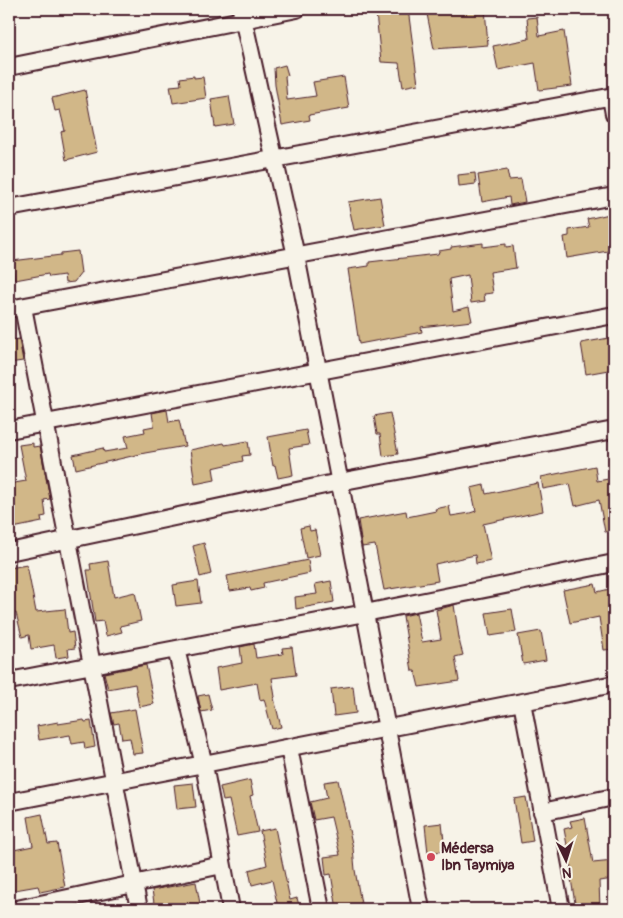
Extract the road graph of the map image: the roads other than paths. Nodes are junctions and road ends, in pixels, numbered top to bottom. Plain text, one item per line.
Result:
1 (297, 9) edge
2 (242, 14) edge
3 (9, 68) edge
4 (612, 96) edge
5 (614, 114) edge
6 (273, 159) junction
7 (614, 196) edge
8 (9, 208) edge
9 (296, 256) junction
10 (16, 308) edge
11 (614, 315) edge
12 (318, 372) junction
13 (46, 423) junction
14 (9, 430) edge
15 (614, 430) edge
16 (339, 482) junction
17 (68, 539) junction
18 (9, 552) edge
19 (614, 563) edge
20 (365, 613) junction
21 (176, 649) junction
22 (92, 665) junction
23 (9, 681) edge
24 (614, 684) edge
25 (522, 702) junction
26 (387, 728) junction
27 (288, 748) junction
28 (204, 766) junction
29 (115, 783) junction
30 (614, 797) edge
31 (9, 802) edge
32 (542, 812) junction
33 (222, 865) junction
34 (134, 884) junction
35 (17, 909) edge
36 (138, 909) edge
37 (231, 909) edge
38 (321, 909) edge
39 (421, 909) edge
40 (561, 909) edge

1 - 2 street
2 - 3 street
2 - 6 street
4 - 5 street
4 - 6 street
6 - 8 street
6 - 9 street
7 - 9 street
9 - 10 street
9 - 12 street
10 - 13 street
11 - 12 street
12 - 13 street
12 - 16 street
13 - 14 street
13 - 17 street
15 - 16 street
16 - 17 street
16 - 20 street
17 - 18 street
17 - 22 street
19 - 20 street
20 - 21 street
20 - 26 street
21 - 22 street
21 - 28 street
22 - 23 street
22 - 29 street
24 - 25 street
25 - 26 street
25 - 32 street
26 - 27 street
26 - 39 street
27 - 28 street
27 - 38 street
28 - 29 street
28 - 33 street
29 - 31 street
29 - 34 street
30 - 32 street
32 - 40 street
33 - 34 street
33 - 37 street
34 - 35 street
34 - 36 street

